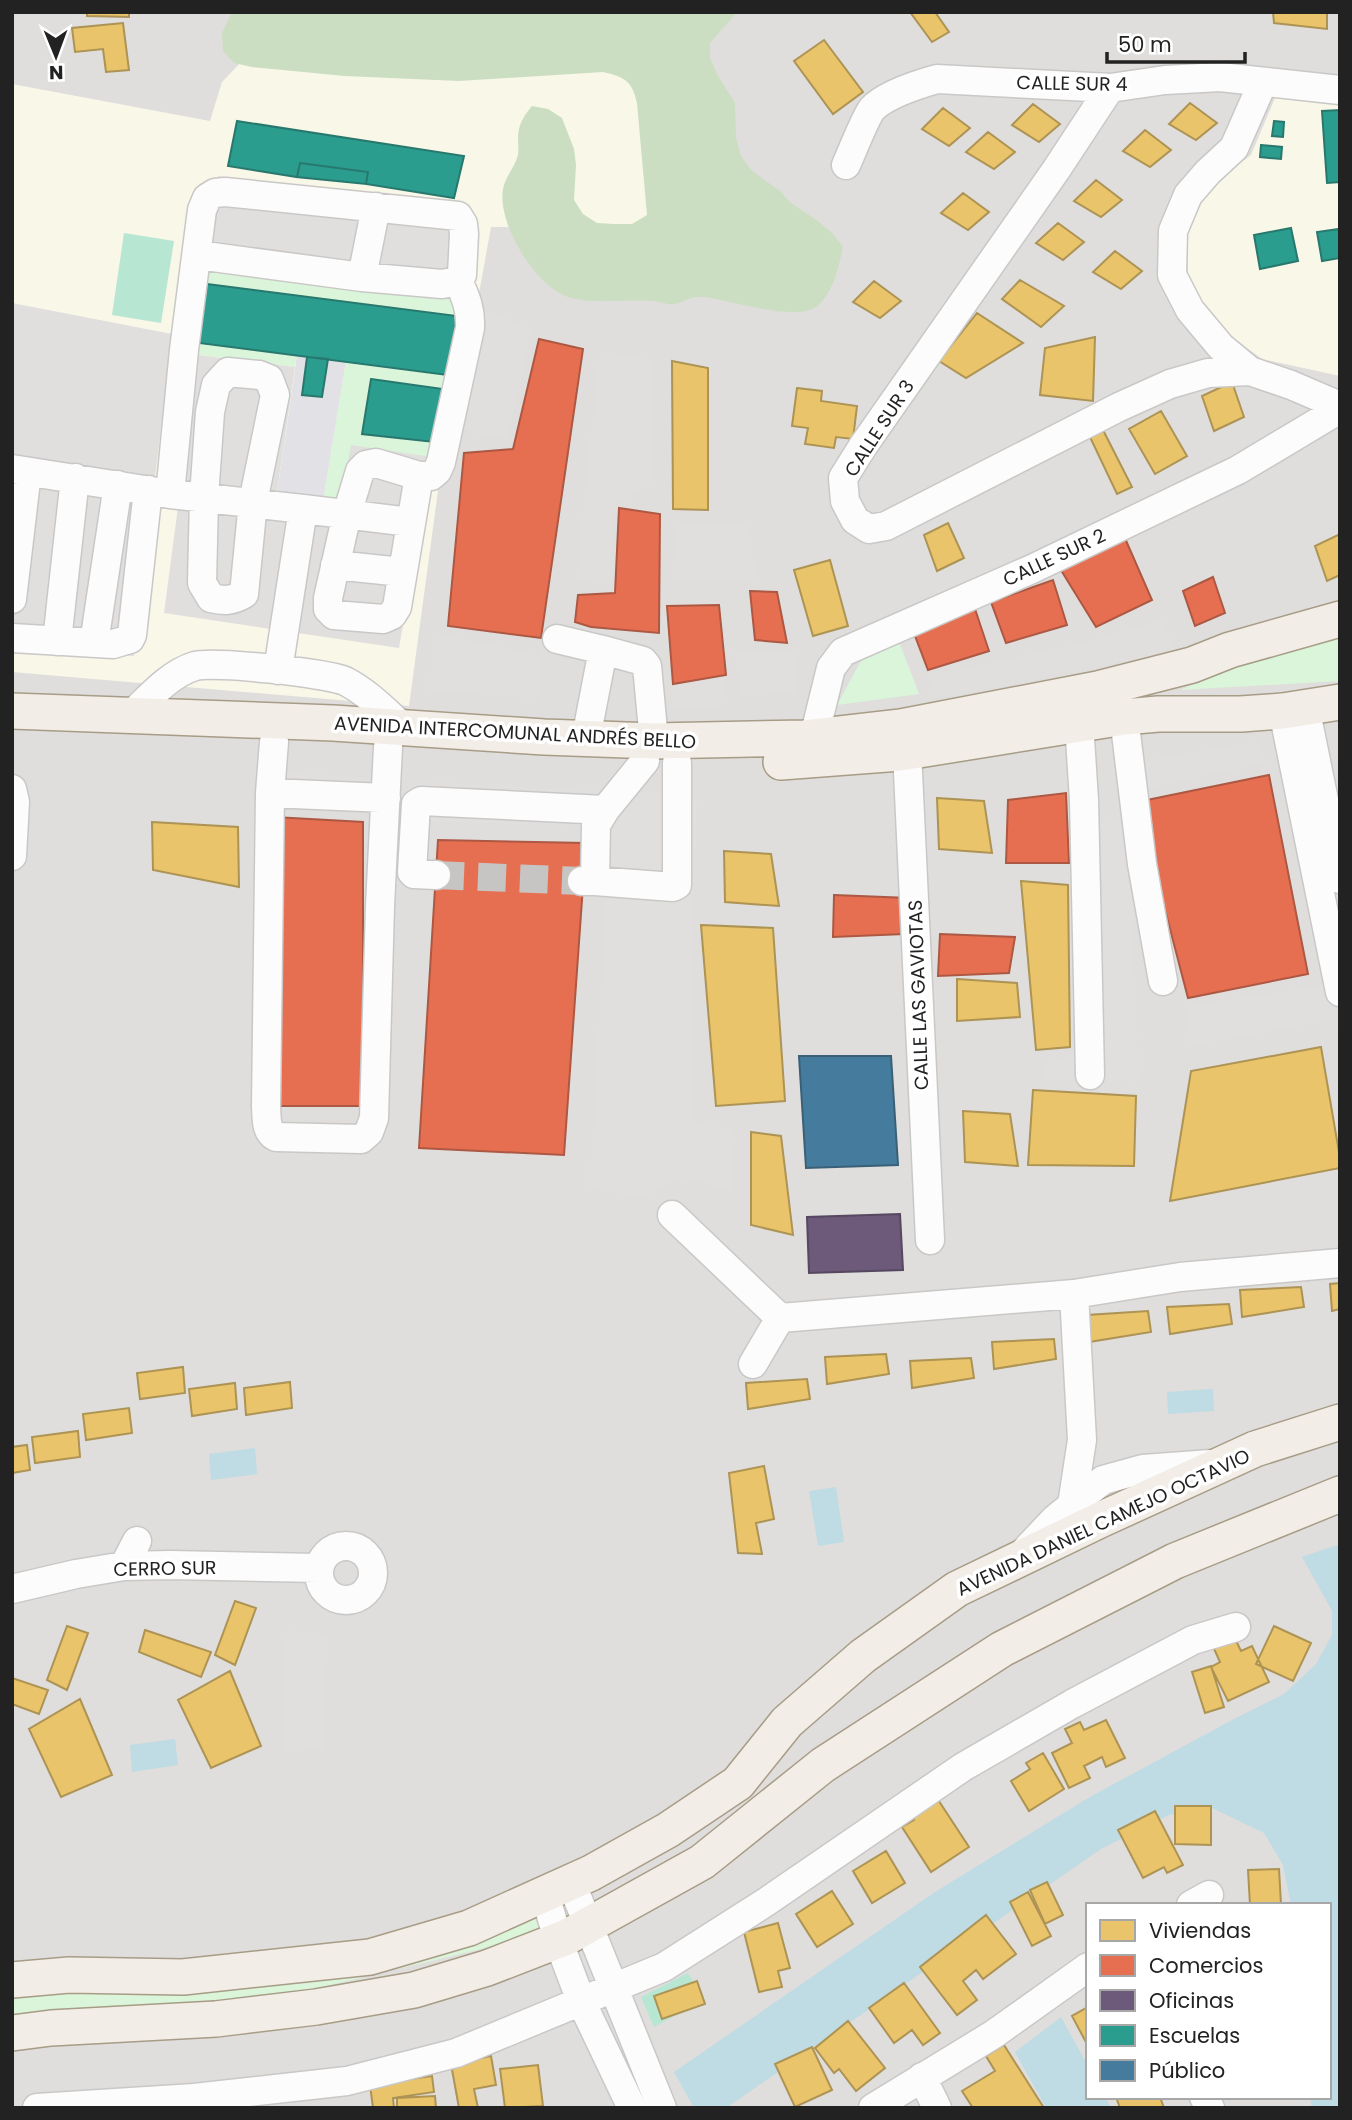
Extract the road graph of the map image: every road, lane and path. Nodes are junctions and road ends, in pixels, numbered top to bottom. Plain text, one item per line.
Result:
1 (1263, 82) junction
2 (1110, 88) junction
3 (1340, 90) edge
4 (846, 165) dead end
5 (376, 207) junction
6 (198, 255) junction
7 (362, 277) junction
8 (458, 281) junction
9 (1250, 371) junction
10 (181, 381) junction
11 (216, 385) junction
12 (1340, 407) edge
13 (20, 470) edge
14 (419, 475) junction
15 (75, 478) junction
16 (118, 485) junction
17 (159, 492) junction
18 (204, 497) junction
19 (253, 502) junction
20 (303, 509) junction
21 (347, 514) junction
22 (410, 522) junction
23 (335, 565) junction
24 (402, 572) junction
25 (12, 599) edge
26 (1340, 619) edge
27 (12, 638) edge
28 (557, 639) dead end
29 (57, 641) junction
30 (94, 643) junction
31 (603, 650) junction
32 (278, 670) junction
33 (1340, 702) edge
34 (1294, 709) junction
35 (12, 711) edge
36 (131, 715) junction
37 (1124, 717) junction
38 (1079, 723) junction
39 (12, 734) edge
40 (396, 737) junction
41 (814, 737) junction
42 (586, 738) junction
43 (274, 742) junction
44 (1327, 749) edge
45 (907, 751) junction
46 (659, 755) junction
47 (12, 789) edge
48 (270, 793) junction
49 (386, 798) junction
50 (605, 810) junction
51 (12, 856) edge
52 (436, 875) tunnel mouth
53 (1340, 879) edge
54 (1163, 981) dead end
55 (1340, 992) edge
56 (1090, 1075) dead end
57 (672, 1215) dead end
58 (930, 1240) dead end
59 (1340, 1263) edge
60 (1074, 1294) junction
61 (780, 1318) junction
62 (753, 1364) dead end
63 (1340, 1422) edge
64 (1082, 1440) junction
65 (1224, 1463) junction
66 (1103, 1480) junction
67 (1340, 1494) edge
68 (1072, 1505) junction
69 (137, 1541) dead end
70 (1014, 1562) junction
71 (124, 1566) junction
72 (319, 1568) dead end
73 (12, 1589) edge
74 (1236, 1627) dead end
75 (558, 1888) junction
76 (574, 1933) junction
77 (1086, 1968) edge
78 (12, 1980) edge
79 (614, 1988) junction
80 (581, 2001) junction
81 (12, 2033) edge
82 (922, 2077) junction
83 (37, 2108) edge
84 (632, 2108) edge
85 (662, 2108) edge
86 (873, 2108) edge
87 (937, 2108) edge

1 - 2 street, CALLE SUR 4
1 - 3 street, CALLE SUR 4
1 - 9 street
2 - 4 street, CALLE SUR 4
2 - 9 street, CALLE SUR 3
5 - 6 street
5 - 7 street
5 - 8 street
6 - 7 street
6 - 10 street
7 - 8 street
8 - 14 street
9 - 12 street
10 - 11 street
10 - 17 street
11 - 18 street
11 - 19 street
12 - 41 street, CALLE SUR 2
13 - 15 street
13 - 25 street
14 - 21 street
14 - 22 street
15 - 16 street
15 - 29 street
16 - 17 street
16 - 30 street
17 - 18 street
17 - 30 street
18 - 19 street
18 - 19 street
19 - 20 street
20 - 21 street
20 - 32 street
21 - 22 street
21 - 23 street
22 - 24 street
23 - 24 street
23 - 24 street
26 - 41 main road, AVENIDA INTERCOMUNAL ANDRÉS BELLO
27 - 29 street
28 - 31 street
29 - 30 street
31 - 42 street
31 - 46 street
32 - 36 street
32 - 40 street
33 - 34 main road, AVENIDA INTERCOMUNAL ANDRÉS BELLO
34 - 37 main road, AVENIDA INTERCOMUNAL ANDRÉS BELLO
34 - 44 street
34 - 55 street
35 - 36 main road, AVENIDA INTERCOMUNAL ANDRÉS BELLO
36 - 40 main road, AVENIDA INTERCOMUNAL ANDRÉS BELLO
37 - 38 main road, AVENIDA INTERCOMUNAL ANDRÉS BELLO
37 - 54 street
38 - 45 main road, AVENIDA INTERCOMUNAL ANDRÉS BELLO
38 - 56 street
39 - 43 main road, AVENIDA INTERCOMUNAL ANDRÉS BELLO
40 - 42 main road, AVENIDA INTERCOMUNAL ANDRÉS BELLO
40 - 43 main road, AVENIDA INTERCOMUNAL ANDRÉS BELLO
40 - 46 main road, AVENIDA INTERCOMUNAL ANDRÉS BELLO
40 - 49 street
41 - 46 main road, AVENIDA INTERCOMUNAL ANDRÉS BELLO
42 - 46 main road, AVENIDA INTERCOMUNAL ANDRÉS BELLO
43 - 48 street
44 - 53 street
45 - 46 main road, AVENIDA INTERCOMUNAL ANDRÉS BELLO
45 - 58 street, CALLE LAS GAVIOTAS
46 - 50 street
46 - 50 street
47 - 51 street
48 - 49 street
48 - 49 street
50 - 52 street
57 - 61 street
59 - 60 street
60 - 61 street
60 - 64 street
61 - 62 street
63 - 65 main road, AVENIDA DANIEL CAMEJO OCTAVIO
64 - 66 street
64 - 68 street
65 - 66 street
65 - 70 main road, AVENIDA DANIEL CAMEJO OCTAVIO
66 - 68 street
67 - 76 main road
68 - 70 street
69 - 71 street
70 - 75 main road, AVENIDA DANIEL CAMEJO OCTAVIO
71 - 72 street, CERRO SUR
71 - 73 street, CERRO SUR
74 - 79 street
75 - 76 street
75 - 78 main road, AVENIDA DANIEL CAMEJO OCTAVIO
76 - 79 street
76 - 80 street
76 - 81 main road
77 - 82 street
79 - 80 street
79 - 85 street
80 - 83 street
80 - 84 street
82 - 86 street
82 - 87 street

